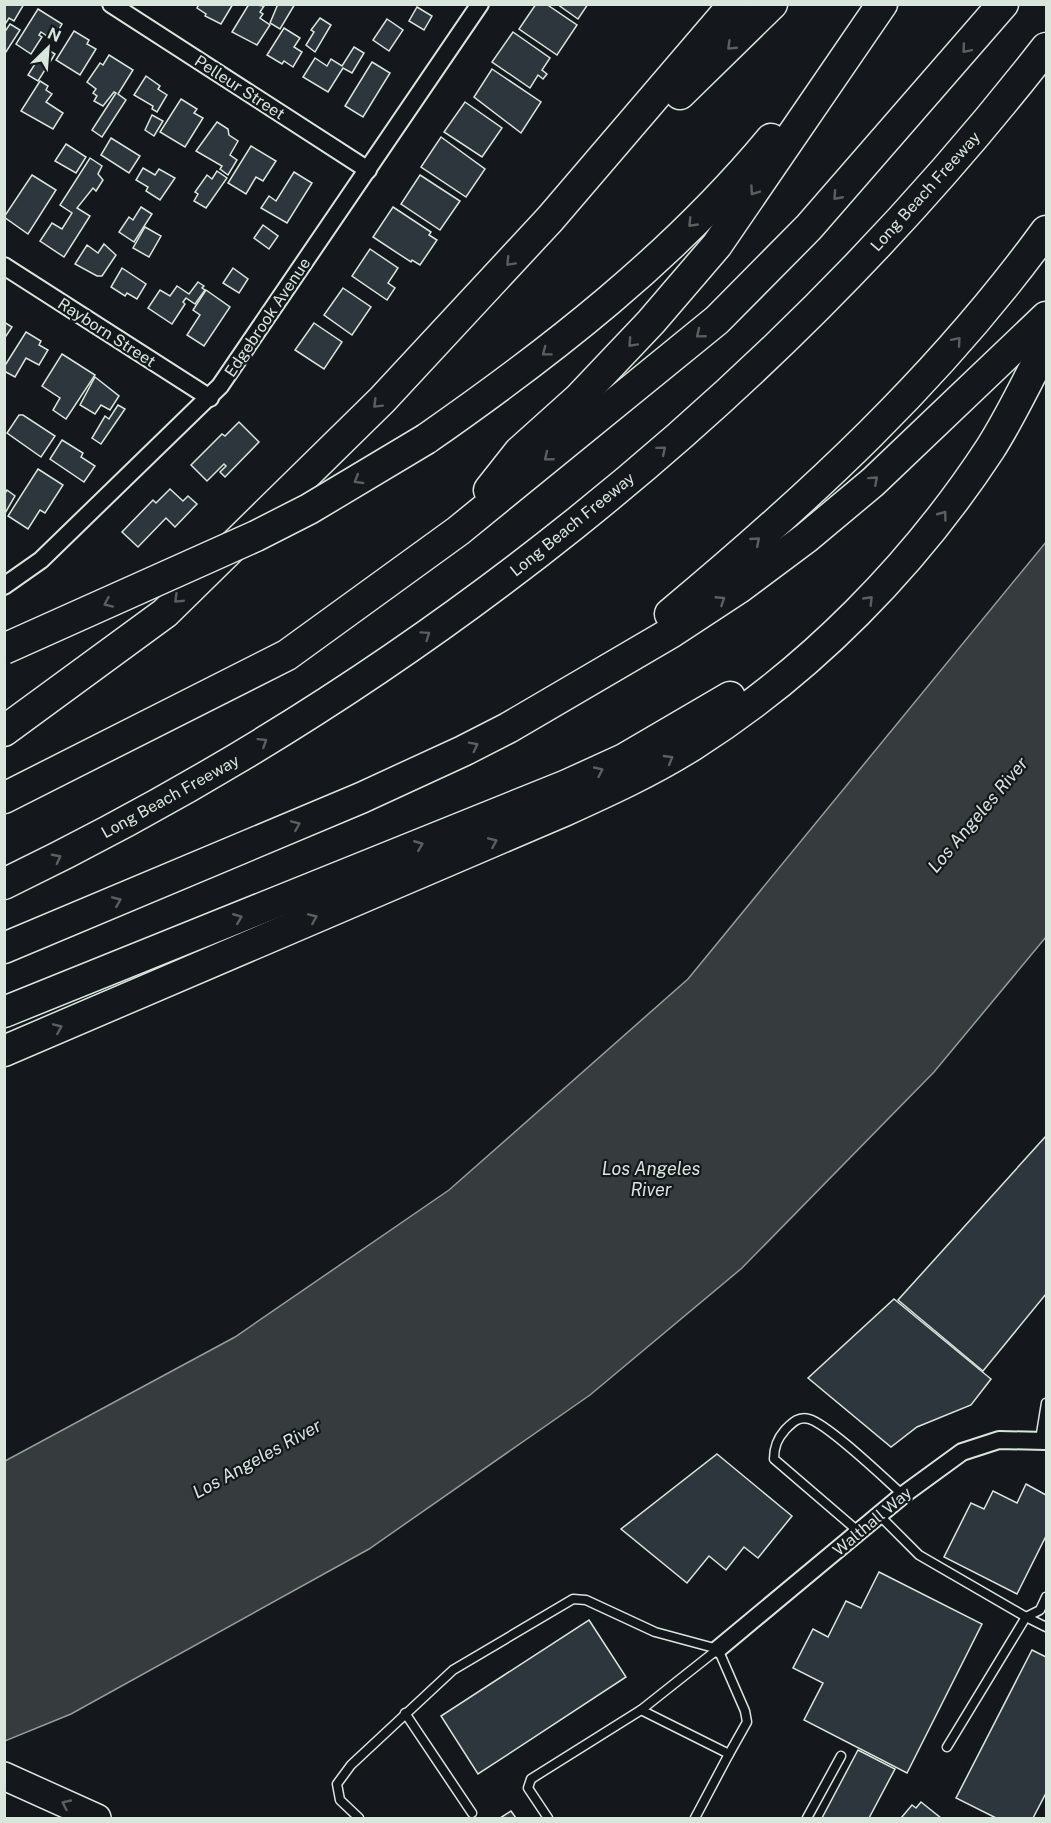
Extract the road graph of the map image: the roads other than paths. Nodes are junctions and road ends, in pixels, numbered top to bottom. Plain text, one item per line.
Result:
1 (111, 4) edge
2 (480, 4) edge
3 (734, 4) edge
4 (772, 4) edge
5 (882, 4) edge
6 (1003, 4) edge
7 (1047, 48) edge
8 (368, 170) junction
9 (550, 219) junction
10 (1047, 231) edge
11 (4, 266) edge
12 (1047, 317) edge
13 (1047, 345) edge
14 (210, 398) junction
15 (458, 531) junction
16 (4, 586) edge
17 (829, 636) junction
18 (4, 649) edge
19 (599, 673) junction
20 (4, 731) edge
21 (4, 798) edge
22 (4, 884) edge
23 (4, 948) edge
24 (4, 1012) edge
25 (4, 1051) edge
26 (1047, 1403) edge
27 (1043, 1440) edge
28 (903, 1495) junction
29 (879, 1515) junction
30 (859, 1532) junction
31 (1047, 1597) edge
32 (1026, 1617) junction
33 (1047, 1628) edge
34 (718, 1649) junction
35 (642, 1710) junction
36 (405, 1713) junction
37 (947, 1747) dead end
38 (729, 1754) junction
39 (841, 1756) dead end
40 (4, 1776) edge
41 (472, 1813) dead end
42 (97, 1818) edge
43 (359, 1818) edge
44 (548, 1818) edge
45 (695, 1818) edge
46 (807, 1818) edge

1 - 8 street, Pelleur Street
2 - 8 street, Edgebrook Avenue
3 - 9 highway
4 -> 9 highway
5 -> 15 highway
5 -> 18 highway, bridge
6 -> 15 highway
22 -> 7 highway, Long Beach Freeway
8 - 14 street, Edgebrook Avenue
9 -> 20 highway
19 -> 10 highway
11 - 14 street, Rayborn Street
19 -> 12 highway
17 -> 13 highway
14 - 16 street, Edgebrook Avenue
15 - 21 highway
24 -> 17 highway
25 -> 17 highway
23 -> 19 highway
26 - 27 lane
27 - 28 street, Walthall Way
28 - 29 street, Walthall Way
28 - 30 lane
29 - 30 street, Walthall Way
29 - 32 lane
30 - 34 street, Walthall Way
31 - 32 lane
32 - 33 lane
32 - 37 lane
34 - 35 lane
34 - 36 lane
34 - 38 lane
35 - 38 lane
35 - 44 lane
36 - 41 lane
36 - 43 lane
38 - 45 lane
39 - 46 lane
42 -> 40 main road

